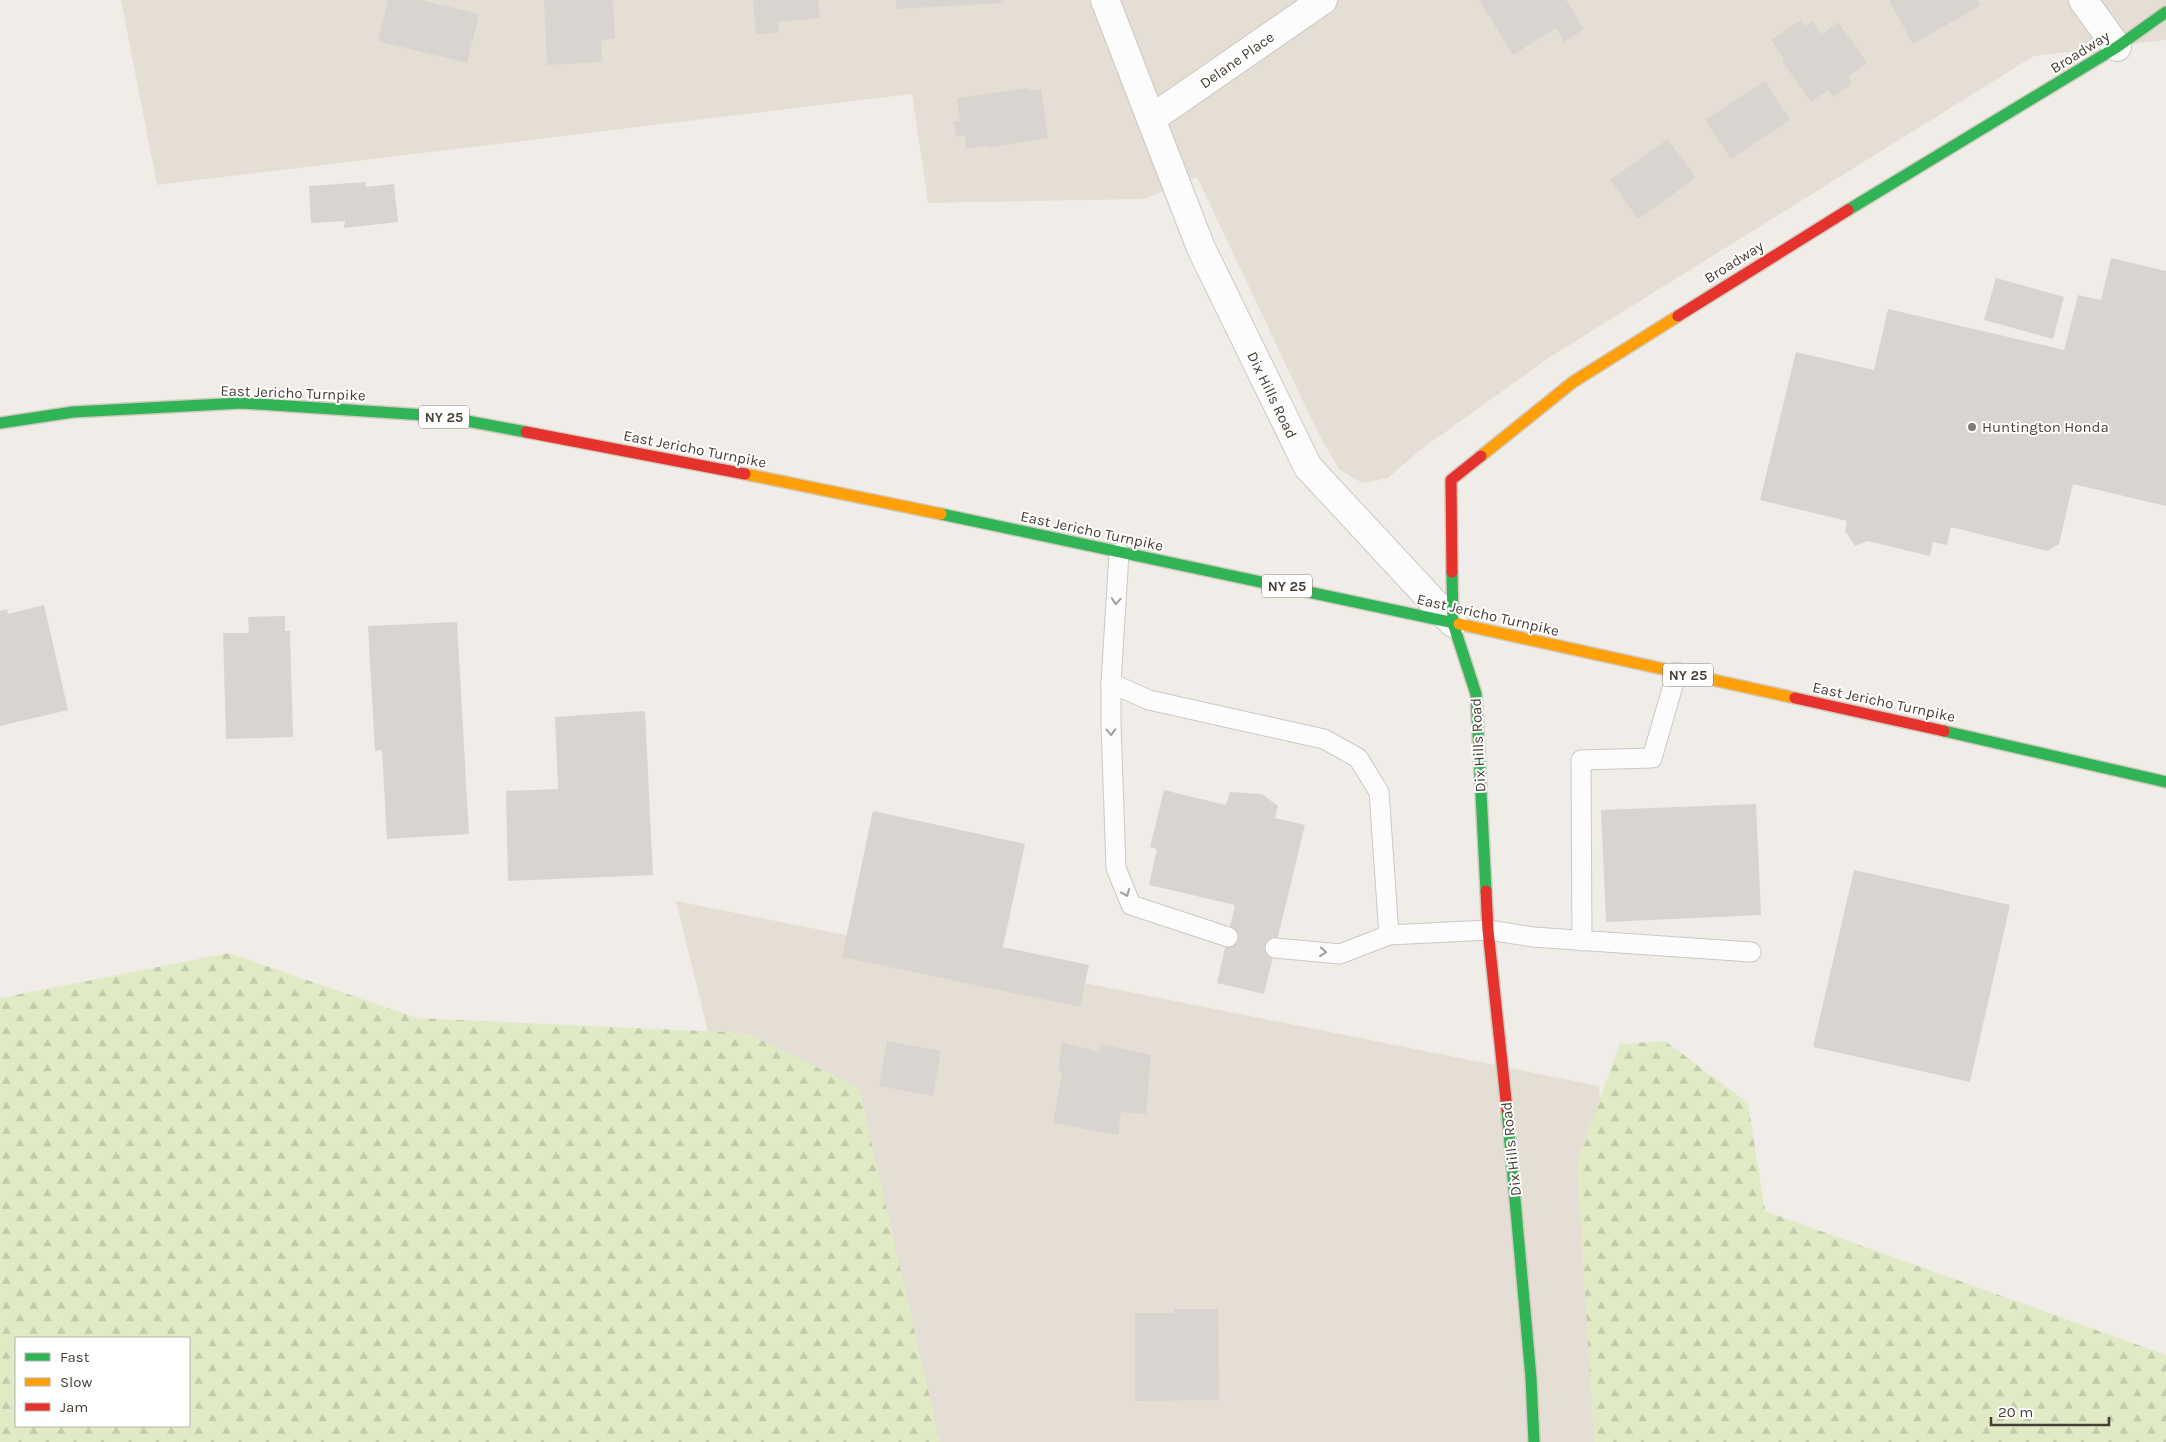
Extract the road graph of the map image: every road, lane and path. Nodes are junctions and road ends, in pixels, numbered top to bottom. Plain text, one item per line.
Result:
1 (1105, 0) edge
2 (1323, 0) edge
3 (2084, 0) edge
4 (2166, 12) edge
5 (2117, 47) junction
6 (1151, 119) junction
7 (0, 423) edge
8 (1119, 553) junction
9 (1454, 623) junction
10 (1677, 672) junction
11 (1111, 684) junction
12 (2166, 782) edge
13 (1488, 930) junction
14 (1389, 935) junction
15 (1228, 937) dead end
16 (1582, 941) junction
17 (1274, 948) dead end
18 (1751, 952) dead end
19 (1534, 1442) edge

1 - 6 street, Dix Hills Road
2 - 6 street, Delane Place
3 - 5 street
4 - 5 main road, Broadway
5 - 9 main road, Broadway
6 - 9 street, Dix Hills Road
7 - 8 main road, East Jericho Turnpike / NY 25
8 - 9 main road, East Jericho Turnpike / NY 25
8 -> 11 lane
9 - 10 main road, East Jericho Turnpike / NY 25
9 - 13 main road, Dix Hills Road
10 - 12 main road, East Jericho Turnpike / NY 25
10 - 16 lane
11 - 14 lane
11 -> 15 lane
13 - 14 lane
13 - 16 lane
13 - 19 main road, Dix Hills Road
17 -> 14 lane
16 - 18 lane

